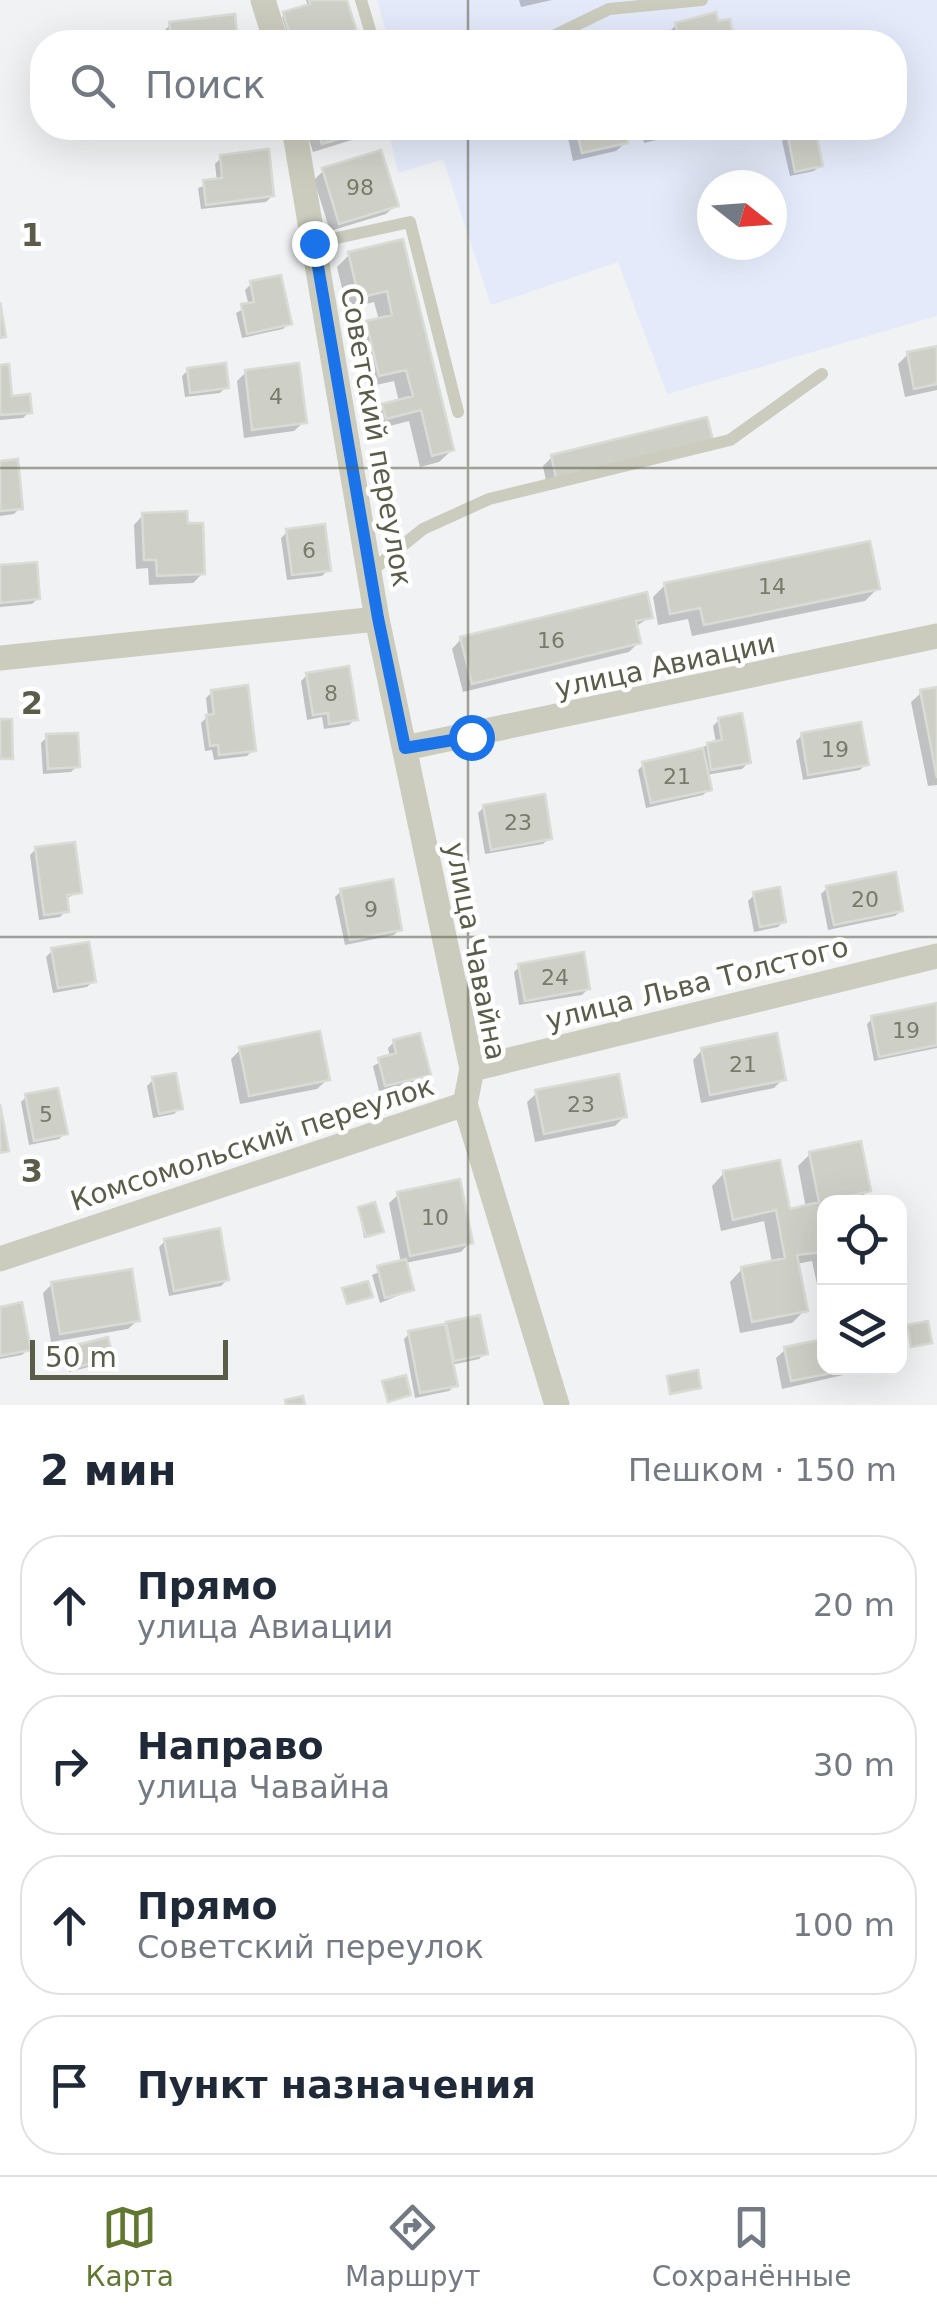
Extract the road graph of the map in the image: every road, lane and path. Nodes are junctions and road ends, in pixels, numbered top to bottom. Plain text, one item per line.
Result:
1 (263, 0) edge
2 (360, 0) edge
3 (702, 0) edge
4 (608, 4) edge
5 (272, 30) edge
6 (369, 30) edge
7 (562, 30) edge
8 (296, 140) edge
9 (314, 243) junction
10 (822, 374) dead end
11 (458, 412) dead end
12 (370, 572) junction
13 (378, 618) junction
14 (937, 636) edge
15 (0, 658) edge
16 (405, 748) junction
17 (937, 956) edge
18 (472, 1069) junction
19 (466, 1104) junction
20 (0, 1259) edge
21 (557, 1405) edge

1 - 5 street
2 - 6 lane
3 - 4 lane
4 - 7 lane
8 - 9 street, Советский переулок
9 - 11 lane
9 - 12 street, Советский переулок
10 - 12 lane
12 - 13 street, Советский переулок
13 - 15 street, Советский переулок
13 - 16 street, улица Чавайна
14 - 16 street, улица Авиации
16 - 18 street, улица Чавайна
17 - 18 street, улица Льва Толстого
18 - 19 street, улица Чавайна
19 - 20 street, Комсомольский переулок
19 - 21 street, улица Чавайна

